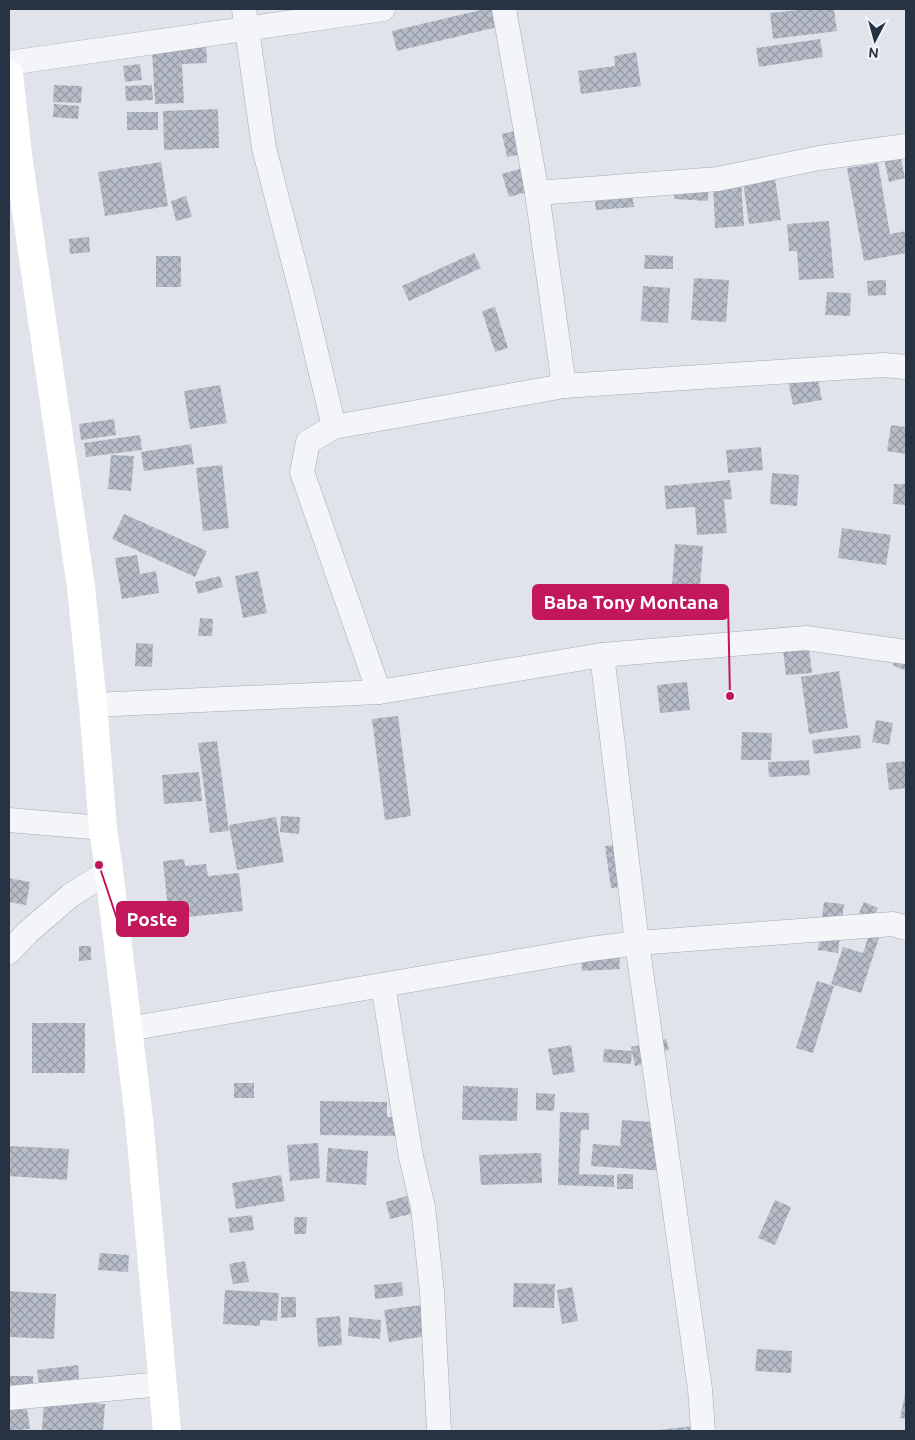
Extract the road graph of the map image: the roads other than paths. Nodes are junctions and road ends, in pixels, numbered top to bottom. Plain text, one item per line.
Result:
1 (383, 9) edge
2 (504, 9) edge
3 (246, 18) edge
4 (9, 63) edge
5 (9, 74) edge
6 (906, 146) edge
7 (537, 193) junction
8 (906, 368) edge
9 (564, 386) junction
10 (334, 427) junction
11 (906, 652) edge
12 (602, 655) junction
13 (379, 692) junction
14 (93, 705) junction
15 (9, 820) edge
16 (103, 828) junction
17 (109, 871) junction
18 (906, 928) edge
19 (637, 944) junction
20 (9, 952) edge
21 (383, 985) junction
22 (128, 1029) junction
23 (162, 1384) junction
24 (9, 1398) edge
25 (167, 1431) edge
26 (439, 1431) edge
27 (703, 1431) edge

1 - 3 street
2 - 7 street
3 - 4 street
3 - 10 street
5 - 14 street
6 - 7 street
7 - 9 street
8 - 9 street
9 - 10 street
10 - 13 street
11 - 12 street
12 - 13 street
12 - 19 street
13 - 14 street
14 - 16 street
15 - 16 street
16 - 17 street
17 - 20 street
17 - 22 street
18 - 19 street
19 - 21 street
19 - 27 street
21 - 22 street
21 - 26 street
22 - 23 street
23 - 24 street
23 - 25 street

